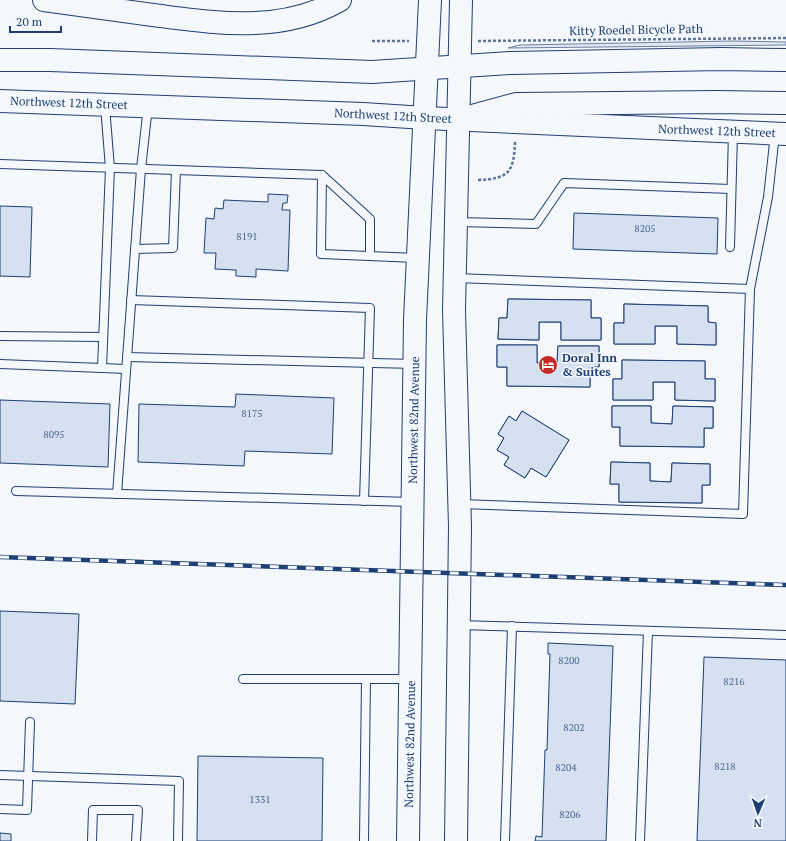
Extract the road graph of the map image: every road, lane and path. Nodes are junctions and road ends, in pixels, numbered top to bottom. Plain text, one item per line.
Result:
1 (44, 0) edge
2 (340, 0) edge
3 (430, 0) edge
4 (461, 0) edge
5 (786, 38) edge
6 (372, 41) dead end
7 (408, 41) dead end
8 (487, 41) dead end
9 (0, 60) edge
10 (786, 60) edge
11 (460, 66) junction
12 (428, 68) junction
13 (0, 101) edge
14 (786, 104) edge
15 (105, 105) junction
16 (148, 106) junction
17 (425, 118) junction
18 (457, 120) junction
19 (733, 133) junction
20 (781, 134) edge
21 (515, 142) dead end
22 (0, 164) edge
23 (110, 168) junction
24 (141, 169) junction
25 (176, 170) junction
26 (322, 175) junction
27 (478, 180) dead end
28 (731, 189) junction
29 (455, 222) junction
30 (730, 247) dead end
31 (135, 249) junction
32 (370, 256) junction
33 (418, 258) junction
34 (454, 278) junction
35 (750, 289) junction
36 (131, 300) junction
37 (0, 336) edge
38 (103, 337) junction
39 (127, 357) junction
40 (369, 363) junction
41 (0, 364) edge
42 (415, 364) junction
43 (102, 368) junction
44 (126, 369) junction
45 (16, 491) dead end
46 (117, 494) junction
47 (364, 501) junction
48 (413, 502) junction
49 (459, 504) junction
50 (459, 625) junction
51 (512, 626) junction
52 (648, 631) junction
53 (786, 635) edge
54 (243, 679) dead end
55 (366, 679) junction
56 (410, 679) junction
57 (30, 722) dead end
58 (0, 775) edge
59 (29, 776) junction
60 (0, 809) edge
61 (92, 841) edge
62 (136, 841) edge
63 (178, 841) edge
64 (364, 841) edge
65 (408, 841) edge
66 (456, 841) edge
67 (505, 841) edge
68 (640, 841) edge

1 - 2 main road
3 - 12 main road, Northwest 82nd Avenue
4 - 11 main road
5 - 8 path, Kitty Roedel Bicycle Path
6 - 7 path
9 - 12 main road
10 - 11 main road
11 - 12 main road
11 - 18 main road
12 - 17 main road, Northwest 82nd Avenue
13 - 15 main road, Northwest 12th Street
14 - 18 main road
15 - 16 main road, Northwest 12th Street
15 - 23 lane
16 - 17 main road, Northwest 12th Street
16 - 24 lane
17 - 18 main road, Northwest 12th Street
17 - 33 main road, Northwest 82nd Avenue
18 - 19 main road, Northwest 12th Street
18 - 29 main road
19 - 20 main road, Northwest 12th Street
19 - 28 lane
20 - 35 lane
21 - 27 path
22 - 23 lane
23 - 24 lane
23 - 38 lane
24 - 25 lane
24 - 31 lane
25 - 26 lane
25 - 31 lane
26 - 32 lane
26 - 32 lane
28 - 29 lane
28 - 30 lane
29 - 34 main road
31 - 36 lane
32 - 33 lane
33 - 42 main road, Northwest 82nd Avenue
34 - 35 lane
34 - 49 main road
35 - 49 lane
36 - 39 lane
36 - 40 lane
37 - 38 lane
38 - 43 lane
39 - 40 lane
39 - 44 lane
40 - 42 lane
40 - 47 lane
41 - 43 lane
42 - 48 main road, Northwest 82nd Avenue
43 - 44 lane
44 - 46 lane
45 - 46 lane
46 - 47 lane
47 - 48 lane
48 - 56 main road, Northwest 82nd Avenue
49 - 50 main road
50 - 51 lane
50 - 66 main road
51 - 52 lane
51 - 67 lane
52 - 53 lane
52 - 68 lane
54 - 55 lane
55 - 56 lane
55 - 64 lane
56 - 65 main road, Northwest 82nd Avenue
57 - 59 lane
58 - 59 lane
59 - 60 lane
59 - 63 lane
61 - 62 lane

